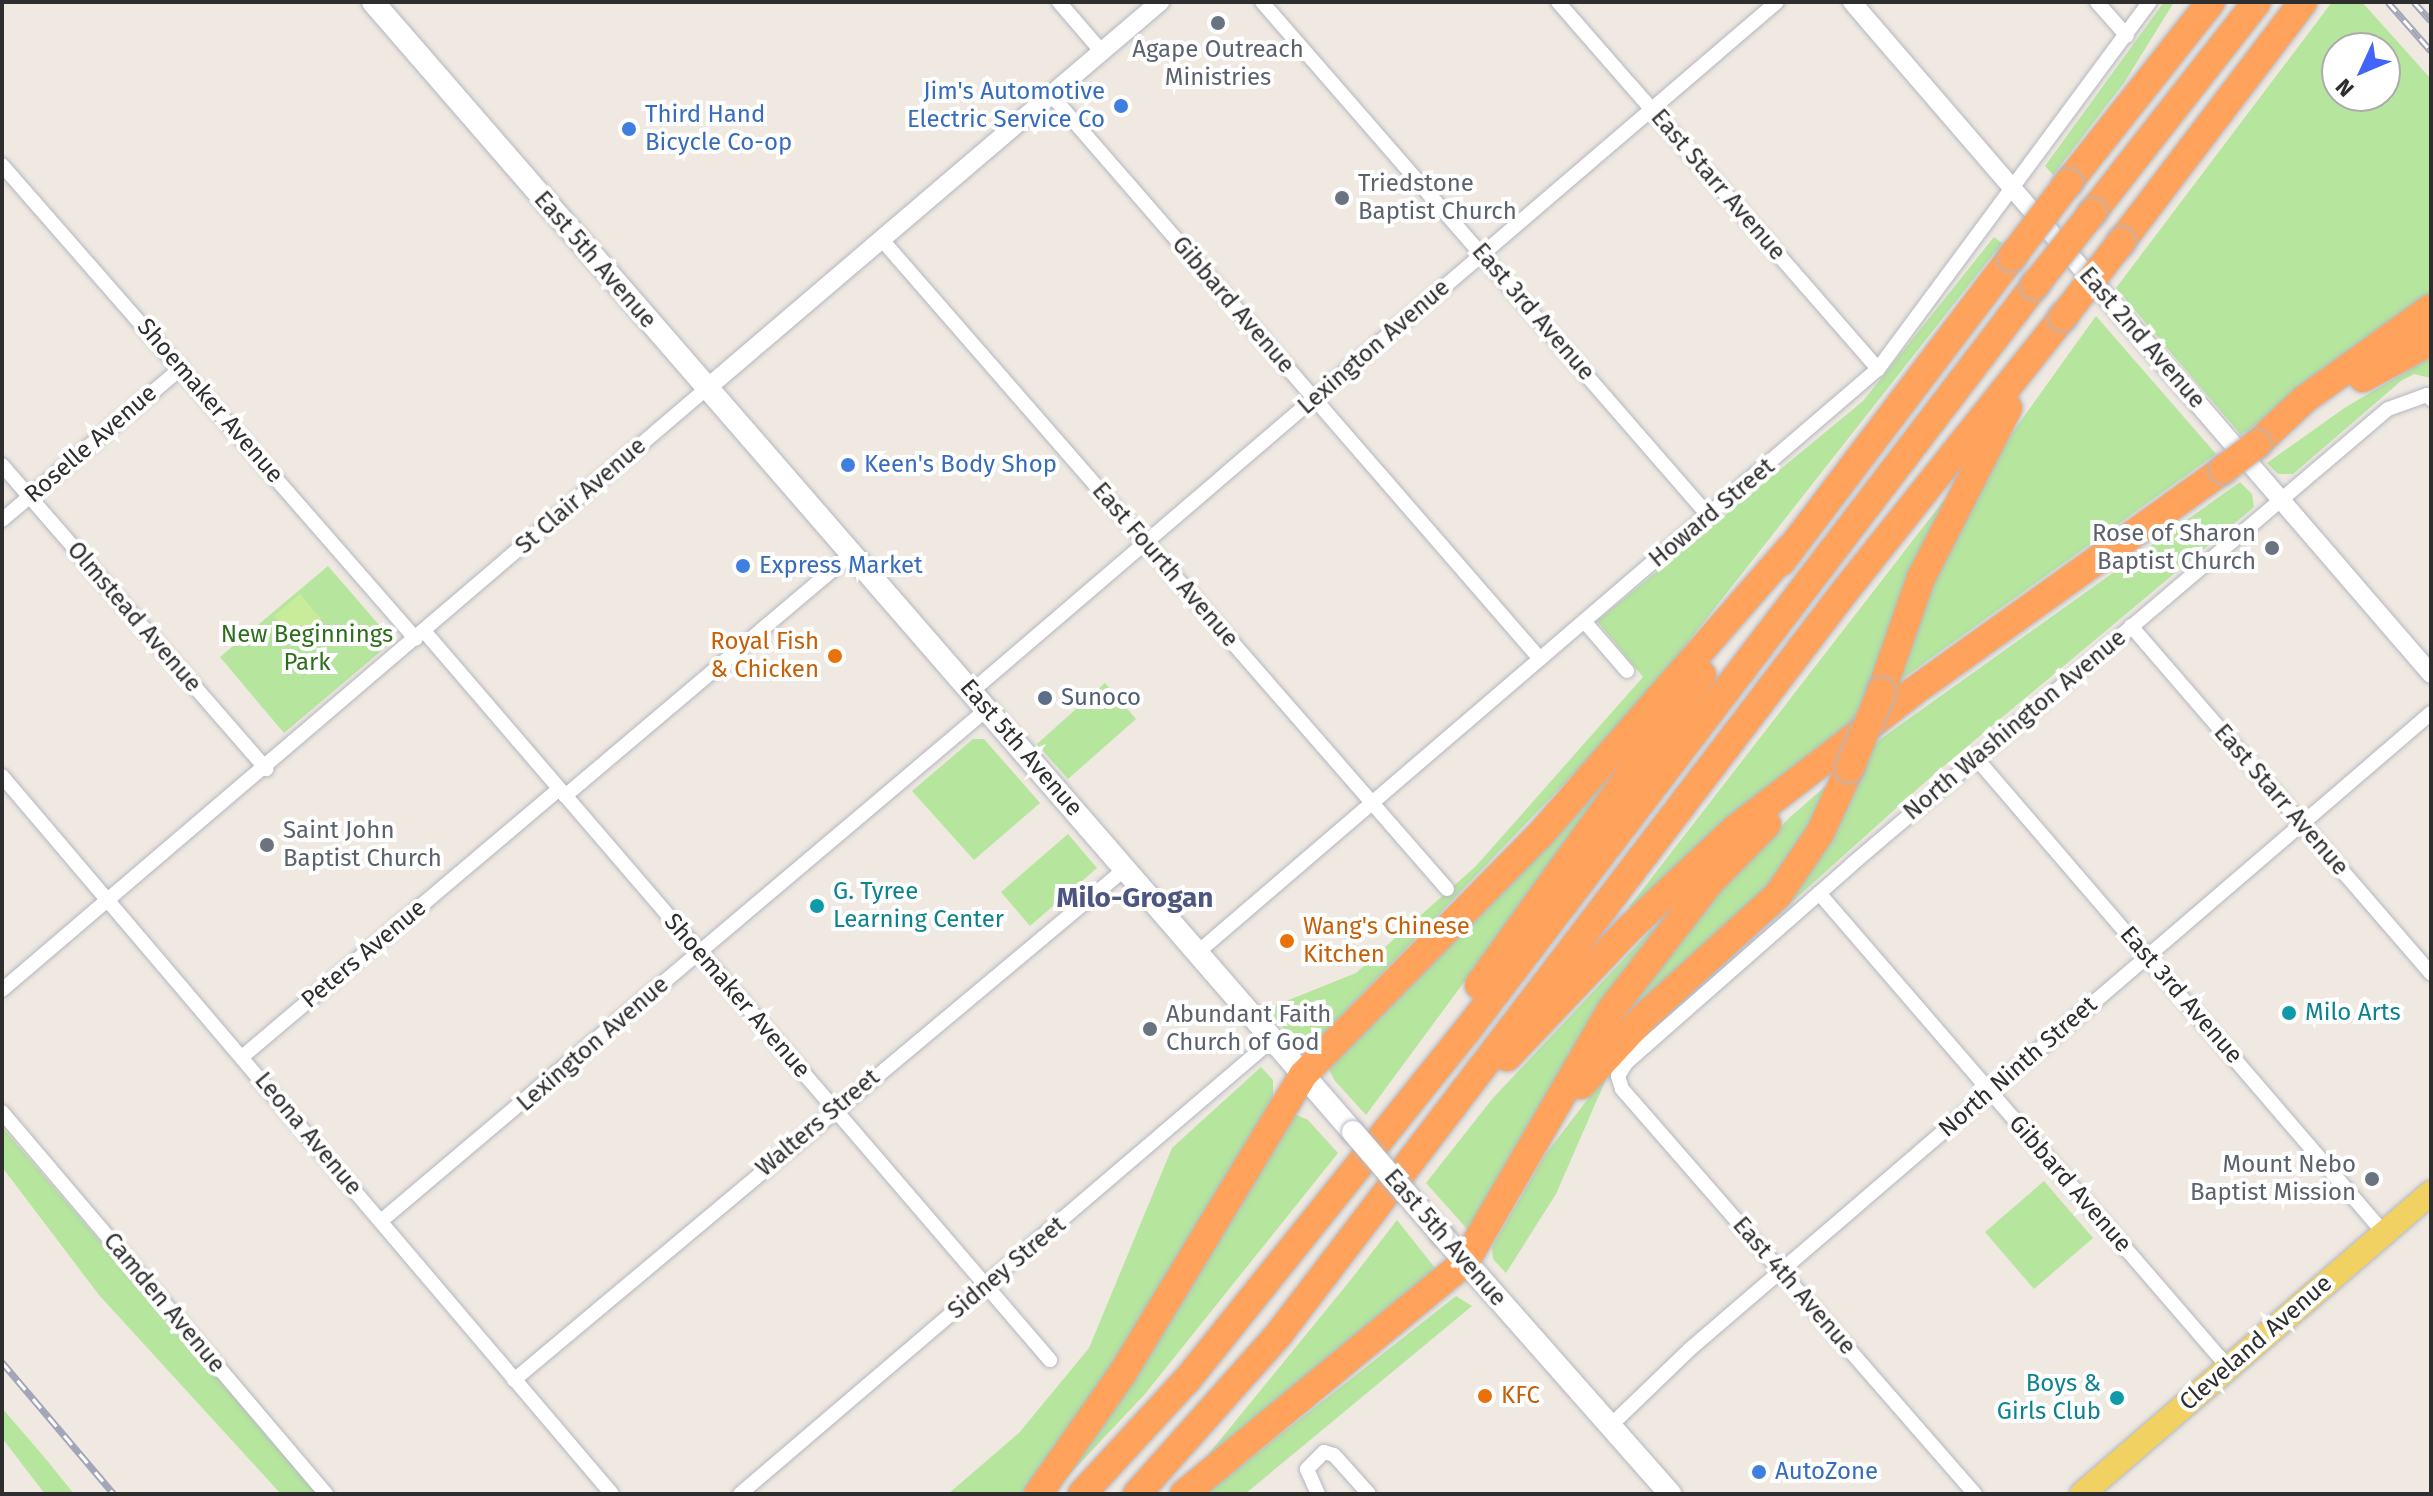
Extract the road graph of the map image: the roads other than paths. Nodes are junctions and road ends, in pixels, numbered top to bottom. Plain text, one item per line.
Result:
1 (373, 2) edge
2 (1059, 2) edge
3 (1160, 2) edge
4 (1262, 2) edge
5 (1558, 2) edge
6 (1777, 2) edge
7 (1852, 2) edge
8 (2097, 2) edge
9 (2150, 2) edge
10 (2188, 2) edge
11 (2211, 2) edge
12 (2257, 2) edge
13 (2303, 2) edge
14 (2127, 36) junction
15 (1102, 52) junction
16 (1052, 96) junction
17 (1653, 109) junction
18 (2120, 116) junction
19 (2, 165) edge
20 (2012, 189) junction
21 (883, 241) junction
22 (1483, 254) junction
23 (2431, 308) edge
24 (2431, 341) edge
25 (2028, 362) junction
26 (181, 368) junction
27 (1878, 369) junction
28 (706, 389) junction
29 (2429, 397) edge
30 (1315, 399) junction
31 (2257, 444) junction
32 (2, 465) edge
33 (30, 497) junction
34 (2281, 499) junction
35 (1708, 515) junction
36 (2, 520) edge
37 (1146, 544) junction
38 (1790, 548) junction
39 (851, 554) junction
40 (1584, 621) junction
41 (2131, 626) junction
42 (420, 635) junction
43 (1540, 659) junction
44 (1627, 671) dead end
45 (2431, 674) edge
46 (971, 692) junction
47 (986, 710) junction
48 (2431, 713) edge
49 (1976, 758) junction
50 (1843, 759) junction
51 (266, 769) junction
52 (2, 776) edge
53 (562, 792) junction
54 (1373, 804) junction
55 (2301, 824) junction
56 (1125, 869) junction
57 (1447, 889) dead end
58 (1819, 893) junction
59 (110, 901) junction
60 (1197, 953) junction
61 (697, 954) junction
62 (2147, 956) junction
63 (2431, 974) edge
64 (2, 990) edge
65 (1272, 1040) junction
66 (242, 1057) junction
67 (1618, 1076) joint
68 (1312, 1085) junction
69 (1990, 1091) junction
70 (835, 1108) junction
71 (2, 1112) edge
72 (1548, 1121) junction
73 (1378, 1140) junction
74 (1415, 1158) junction
75 (2431, 1193) edge
76 (381, 1221) junction
77 (2384, 1233) junction
78 (1465, 1262) junction
79 (1781, 1271) junction
80 (988, 1285) junction
81 (1050, 1360) dead end
82 (2227, 1366) junction
83 (514, 1380) junction
84 (1609, 1427) junction
85 (326, 1494) edge
86 (612, 1494) edge
87 (740, 1494) edge
88 (1038, 1494) edge
89 (1082, 1494) edge
90 (1137, 1494) edge
91 (1184, 1494) edge
92 (1318, 1494) edge
93 (1369, 1494) edge
94 (1670, 1494) edge
95 (1975, 1494) edge
96 (2082, 1494) edge

1 - 28 main road, East 5th Avenue
2 - 15 street
3 - 15 street, St Clair Avenue
4 - 22 street, East 3rd Avenue
5 - 17 street, East Starr Avenue
6 - 17 street, Lexington Avenue
7 - 20 street, East 2nd Avenue
8 - 14 street
9 - 14 street, Howard Street
10 - 18 highway
11 - 18 highway
12 - 73 highway, bridge
13 - 25 highway, bridge
14 - 20 street, Howard Street
15 - 16 street, St Clair Avenue
16 - 21 street, St Clair Avenue
16 - 30 street, Gibbard Avenue
17 - 22 street, Lexington Avenue
17 - 27 street, East Starr Avenue
18 - 38 highway, bridge
19 - 26 street, Shoemaker Avenue
20 - 27 street, Howard Street
20 - 34 street, East 2nd Avenue
21 - 28 street, St Clair Avenue
21 - 37 street, East Fourth Avenue
22 - 30 street, Lexington Avenue
22 - 35 street, East 3rd Avenue
23 - 31 highway
24 - 31 highway
25 - 50 highway, bridge
25 - 74 highway
26 - 33 street, Roselle Avenue
26 - 42 street, Shoemaker Avenue
27 - 35 street, Howard Street
28 - 39 main road, East 5th Avenue
28 - 42 street, St Clair Avenue
29 - 34 street, North Washington Avenue
30 - 37 street, Lexington Avenue
30 - 43 street, Gibbard Avenue
31 - 50 highway, bridge
32 - 33 street, Olmstead Avenue
33 - 36 street, Roselle Avenue
33 - 51 street, Olmstead Avenue
34 - 41 street, North Washington Avenue
34 - 45 street, East 2nd Avenue
35 - 40 street, Howard Street
37 - 46 street, Lexington Avenue
37 - 54 street, East Fourth Avenue
38 - 68 highway
38 - 73 highway
39 - 46 main road, East 5th Avenue
39 - 53 street, Peters Avenue
40 - 43 street, Howard Street
40 - 44 street
41 - 49 street, North Washington Avenue
41 - 55 street, East Starr Avenue
42 - 51 street, St Clair Avenue
42 - 53 street, Shoemaker Avenue
43 - 54 street, Howard Street
46 - 47 main road, East 5th Avenue
47 - 56 main road, East 5th Avenue
47 - 61 street, Lexington Avenue
48 - 55 street, North Ninth Street
49 - 58 street, North Washington Avenue
49 - 62 street, East 3rd Avenue
50 - 72 highway
50 - 72 highway
50 - 74 highway
51 - 59 street, St Clair Avenue
52 - 59 street, Leona Avenue
53 - 61 street, Shoemaker Avenue
53 - 66 street, Peters Avenue
54 - 57 street, East Fourth Avenue
54 - 60 street, Howard Street
55 - 62 street, North Ninth Street
55 - 63 street, East Starr Avenue
56 - 60 main road, East 5th Avenue
56 - 70 street, Walters Street
58 - 67 street, North Washington Avenue
58 - 69 street, Gibbard Avenue
59 - 64 street, St Clair Avenue
59 - 66 street, Leona Avenue
60 - 65 main road, East 5th Avenue
61 - 70 street, Shoemaker Avenue
61 - 76 street, Lexington Avenue
62 - 69 street, North Ninth Street
62 - 77 street, East 3rd Avenue
65 - 68 main road, East 5th Avenue
65 - 80 street, Sidney Street
66 - 76 street, Leona Avenue
67 - 79 street, East 4th Avenue
68 - 78 main road, East 5th Avenue, bridge
68 - 88 highway
69 - 79 street, North Ninth Street
69 - 82 street, Gibbard Avenue
70 - 80 street, Shoemaker Avenue
70 - 83 street, Walters Street
71 - 85 street, Camden Avenue
72 - 78 highway
73 - 89 highway
74 - 90 highway
75 - 77 main road, Cleveland Avenue
76 - 83 street, Leona Avenue
77 - 82 main road, Cleveland Avenue
78 - 84 main road, East 5th Avenue
78 - 91 highway
79 - 84 street, North Ninth Street
79 - 95 street, East 4th Avenue
80 - 81 street, Shoemaker Avenue
80 - 87 street, Sidney Street
82 - 96 main road, Cleveland Avenue
83 - 86 street, Leona Avenue
84 - 94 main road, East 5th Avenue
92 - 93 street

